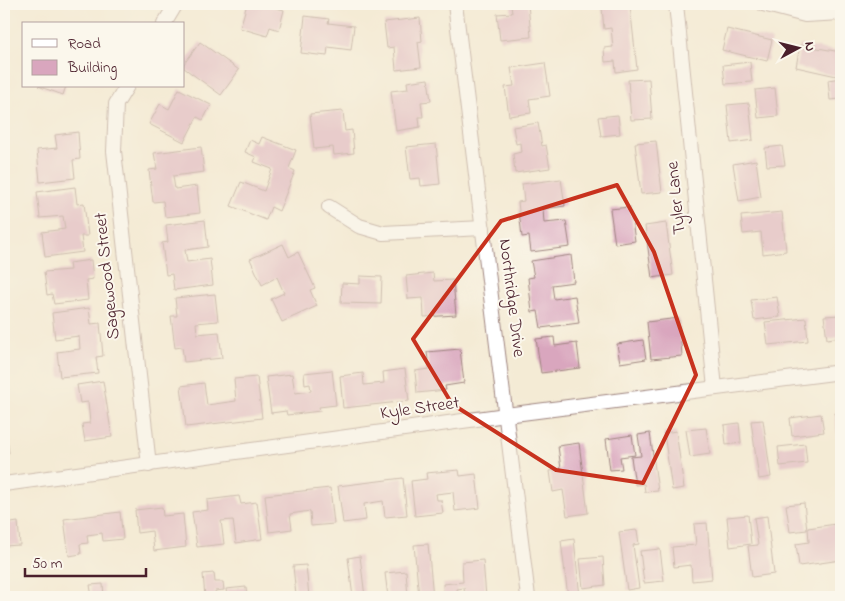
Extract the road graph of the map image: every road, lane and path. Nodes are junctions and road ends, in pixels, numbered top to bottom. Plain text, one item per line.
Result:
1 (176, 4) edge
2 (455, 4) edge
3 (676, 4) edge
4 (763, 4) edge
5 (841, 13) edge
6 (165, 22) edge
7 (126, 88) edge
8 (329, 207) dead end
9 (483, 228) junction
10 (841, 372) edge
11 (715, 388) junction
12 (506, 415) junction
13 (149, 465) junction
14 (4, 484) edge
15 (528, 597) edge

1 - 6 street
2 - 9 street, Northridge Drive
3 - 11 street, Tyler Lane
4 - 5 street
7 - 13 street, Sagewood Street
8 - 9 street
9 - 12 street, Northridge Drive
10 - 11 street, Kyle Street
11 - 12 street, Kyle Street
12 - 13 street, Kyle Street
12 - 15 street, Northridge Drive
13 - 14 street, Kyle Street

